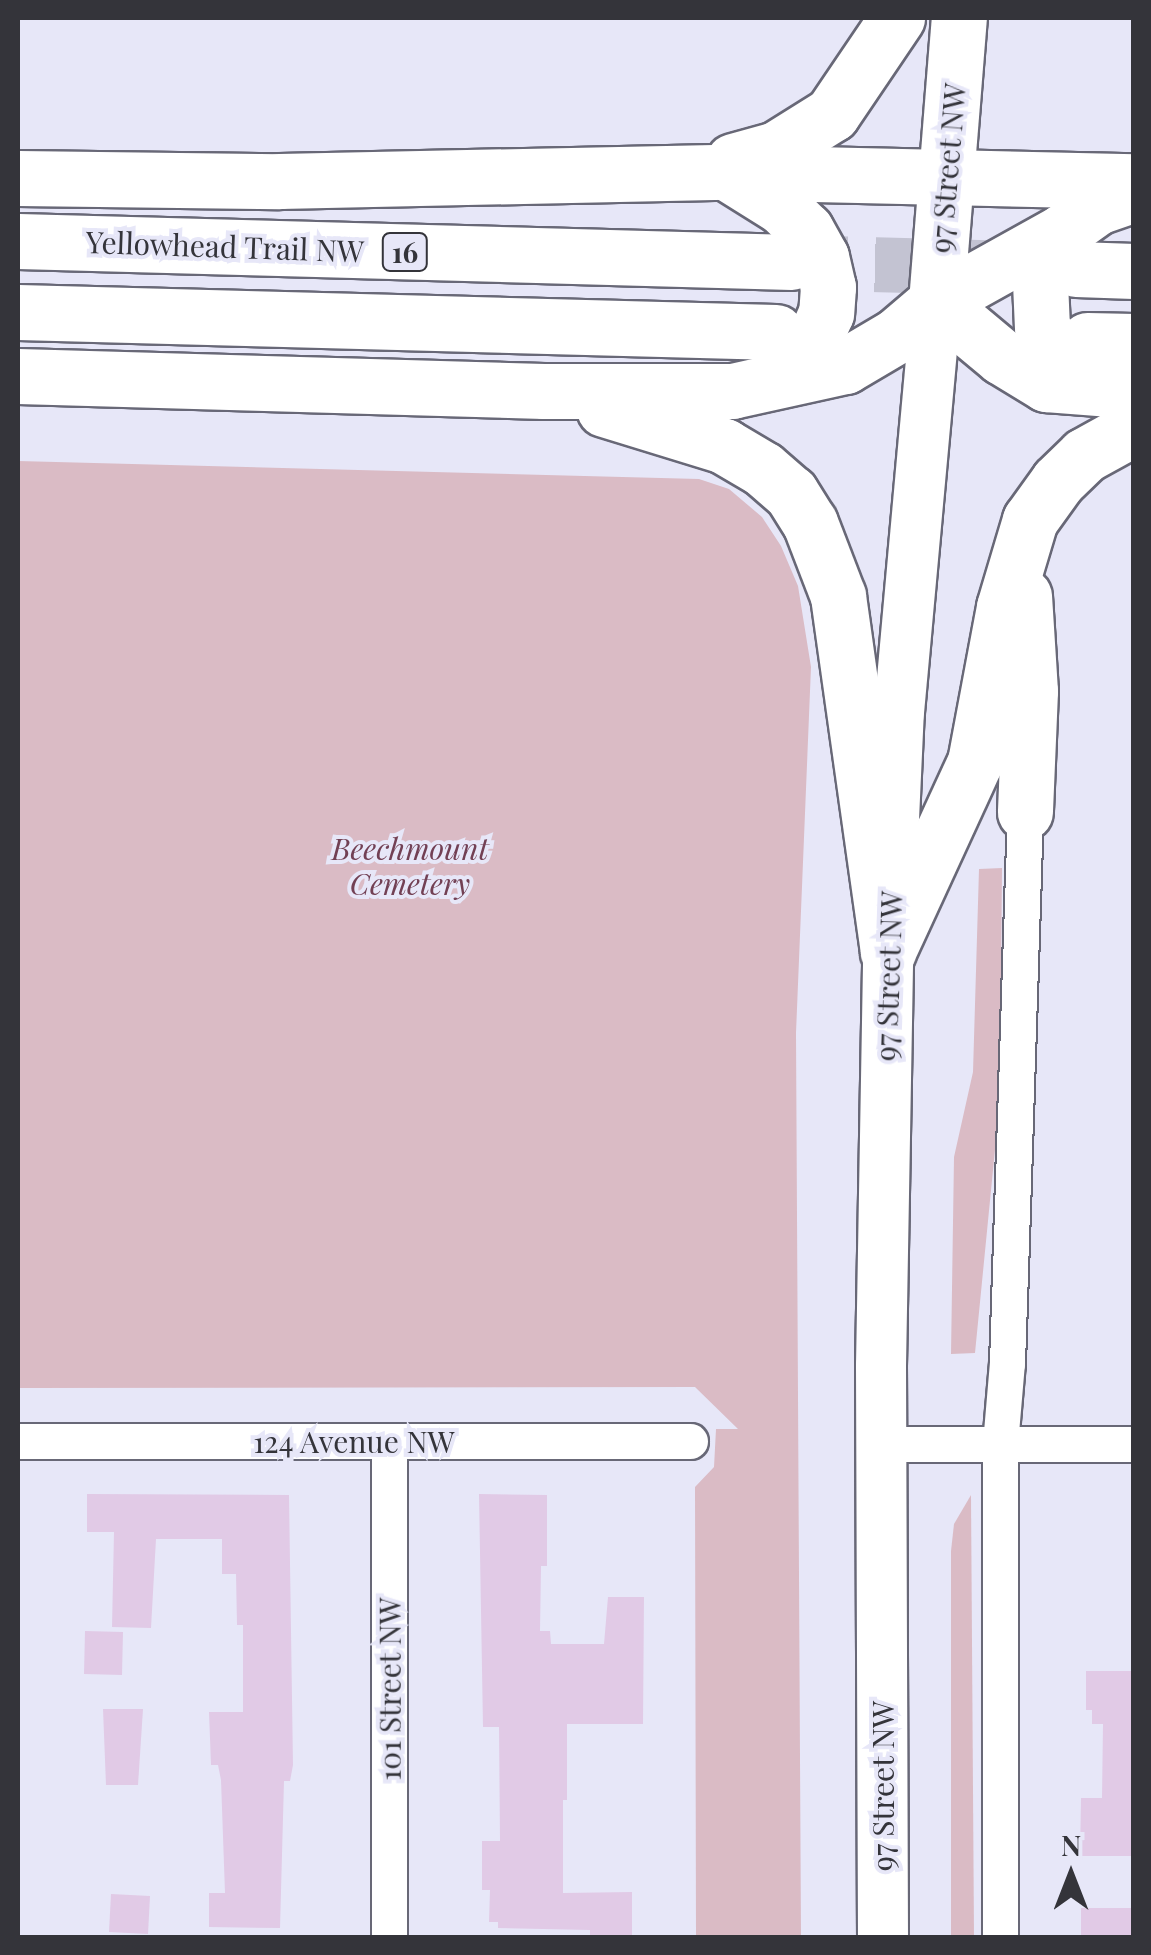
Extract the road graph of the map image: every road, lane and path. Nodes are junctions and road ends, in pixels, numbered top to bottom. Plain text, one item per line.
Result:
1 (897, 18) edge
2 (959, 18) edge
3 (646, 172) junction
4 (726, 172) junction
5 (946, 174) junction
6 (18, 178) edge
7 (1134, 181) edge
8 (1134, 194) edge
9 (18, 241) edge
10 (1069, 251) junction
11 (792, 262) tunnel mouth
12 (1134, 271) edge
13 (936, 302) junction
14 (18, 312) edge
15 (775, 357) junction
16 (18, 376) edge
17 (1123, 378) edge
18 (544, 391) junction
19 (1016, 557) junction
20 (1025, 812) joint
21 (888, 952) junction
22 (18, 1440) edge
23 (389, 1441) junction
24 (690, 1441) dead end
25 (881, 1444) junction
26 (1000, 1444) junction
27 (1134, 1444) edge
28 (389, 1938) edge
29 (882, 1938) edge
30 (1000, 1938) edge

1 - 3 main road
2 - 5 main road, 97 Street NW
3 - 4 main road
3 - 6 main road
4 - 5 main road
4 - 15 main road
5 - 7 main road
5 - 13 main road, 97 Street NW
8 - 10 main road
9 - 11 main road, Yellowhead Trail NW / 16
10 - 12 main road
10 - 13 main road
10 - 17 main road
13 - 15 main road
13 - 17 main road
13 - 21 main road, 97 Street NW
14 - 15 main road
15 - 18 main road
16 - 18 main road
17 - 19 main road
18 - 21 main road
19 - 20 main road
19 - 21 main road
20 - 26 street
21 - 25 main road, 97 Street NW
22 - 23 street, 124 Avenue NW
23 - 24 street, 124 Avenue NW
23 - 28 street, 101 Street NW
25 - 26 street
25 - 29 main road, 97 Street NW
26 - 27 street
26 - 30 street

